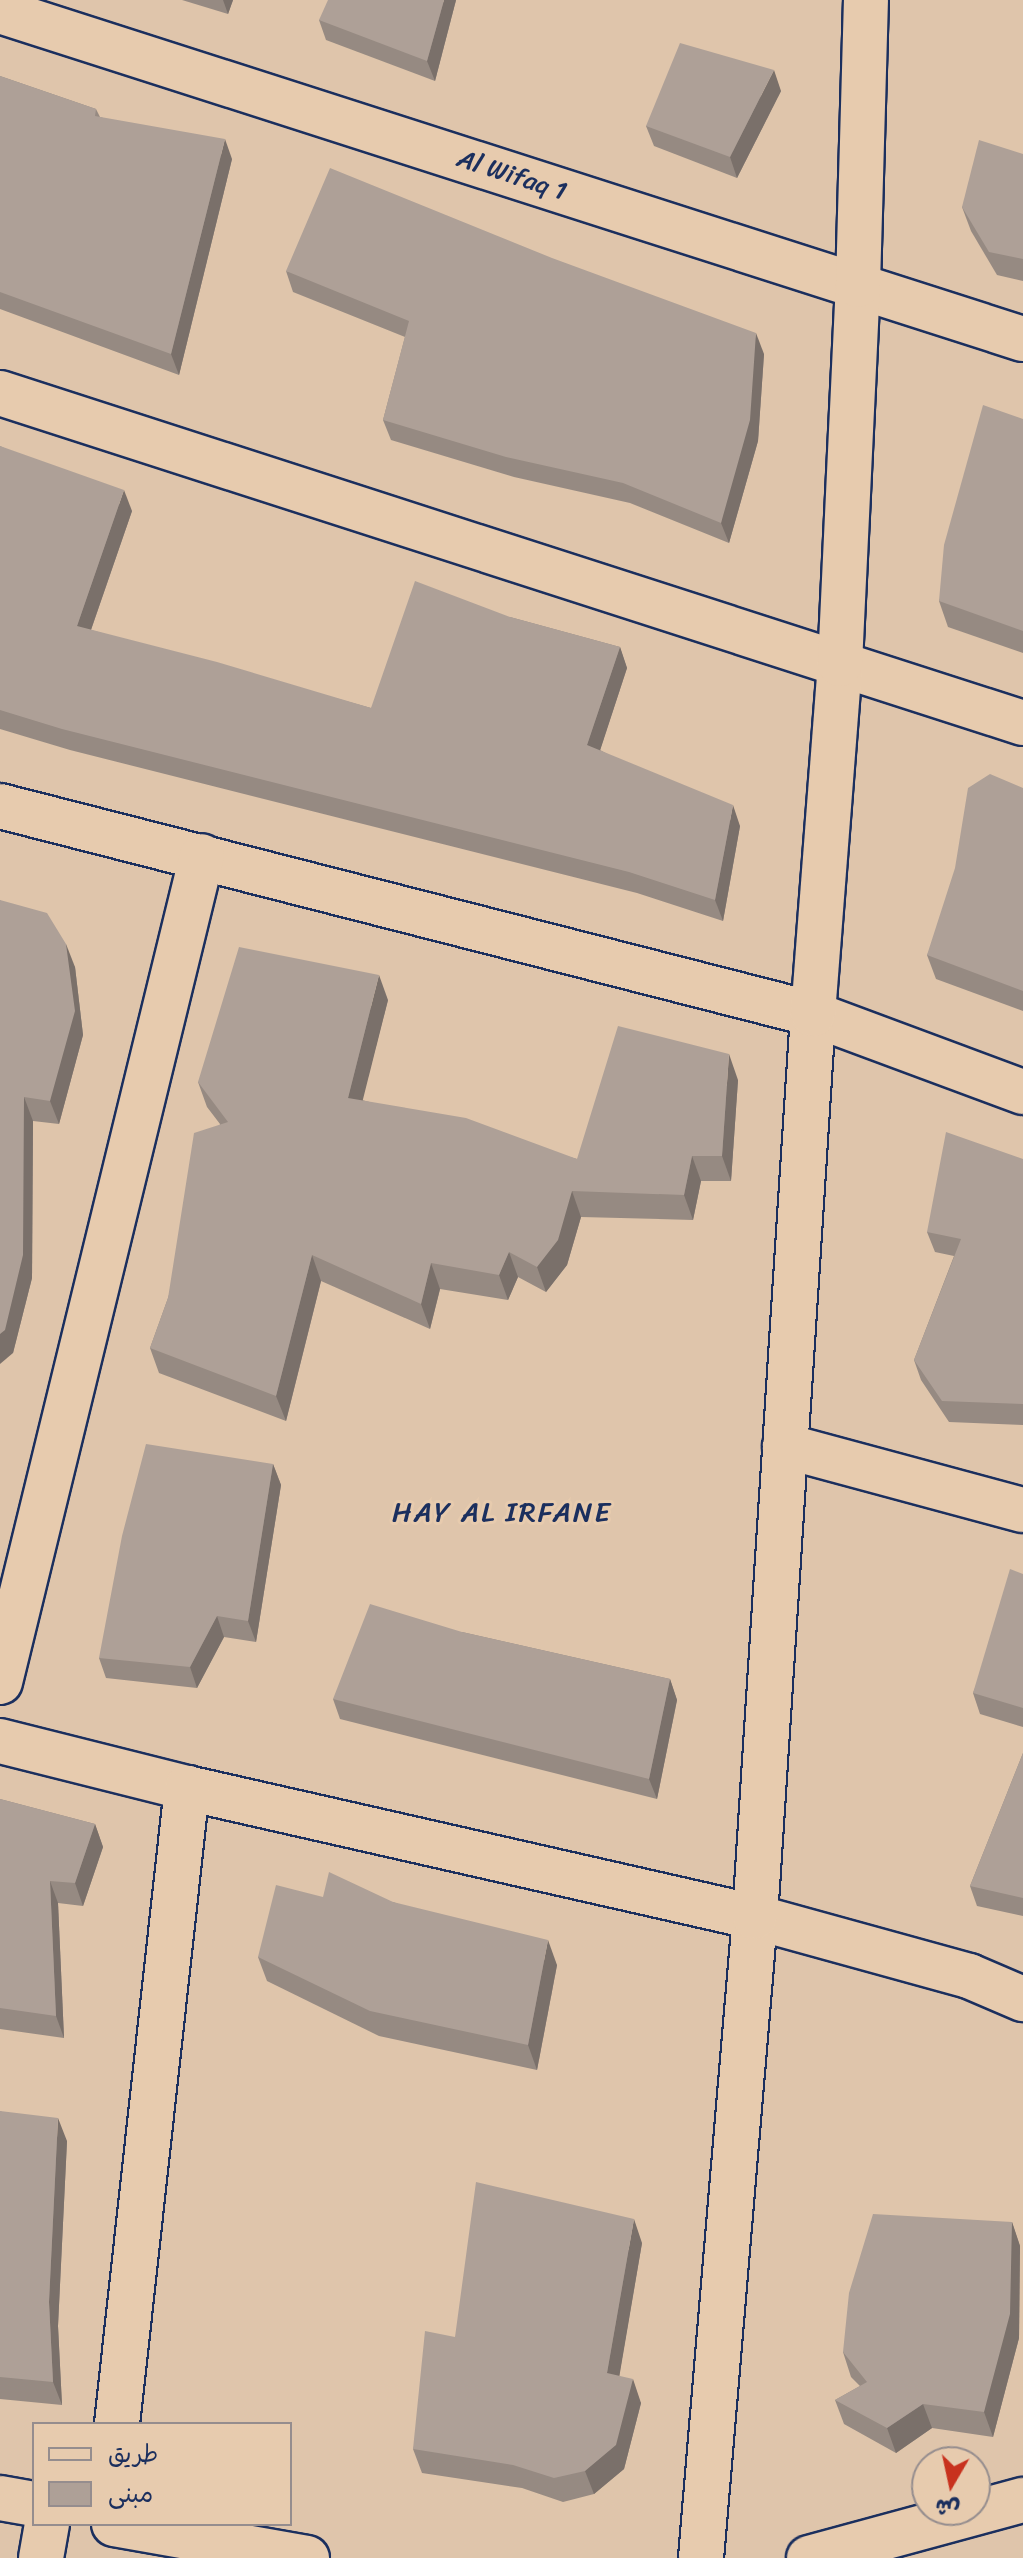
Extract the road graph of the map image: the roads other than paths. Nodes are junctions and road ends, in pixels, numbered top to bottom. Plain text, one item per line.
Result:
1 (866, 0) edge
2 (0, 11) edge
3 (858, 285) junction
4 (1023, 339) edge
5 (0, 393) edge
6 (840, 664) junction
7 (1023, 723) edge
8 (0, 806) edge
9 (202, 856) junction
10 (813, 1014) junction
11 (1023, 1092) edge
12 (785, 1446) junction
13 (1023, 1510) edge
14 (0, 1682) edge
15 (0, 1741) edge
16 (187, 1788) junction
17 (755, 1917) junction
18 (1023, 1999) edge
19 (117, 2422) edge
20 (0, 2498) edge
21 (1023, 2500) edge
22 (32, 2504) edge
23 (47, 2526) edge
24 (125, 2526) edge
25 (41, 2558) edge
26 (307, 2558) edge
27 (701, 2558) edge
28 (809, 2558) edge

1 - 3 street
2 - 3 street, Al Wifaq 1
3 - 4 street, Al Wifaq 1
3 - 6 street
5 - 6 street
6 - 7 street
6 - 10 street
8 - 9 street
9 - 10 street
9 - 14 street
10 - 11 street
10 - 12 street
12 - 13 street
12 - 17 street
15 - 16 street
16 - 17 street
16 - 19 street
17 - 18 street
17 - 27 street
20 - 22 street
21 - 28 street
23 - 25 street
24 - 26 street

